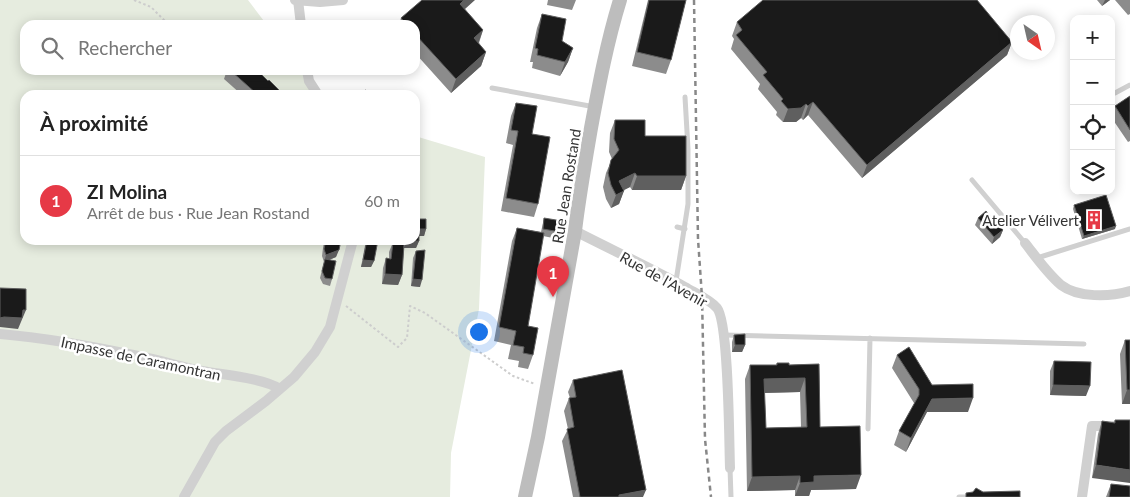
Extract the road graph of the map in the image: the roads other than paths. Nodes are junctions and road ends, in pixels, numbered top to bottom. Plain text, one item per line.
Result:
1 (297, 0) edge
2 (343, 0) edge
3 (620, 0) edge
4 (299, 20) edge
5 (308, 75) edge
6 (1130, 85) edge
7 (492, 88) dead end
8 (315, 90) edge
9 (1115, 94) dead end
10 (685, 97) dead end
11 (595, 107) junction
12 (972, 180) dead end
13 (678, 227) dead end
14 (685, 229) junction
15 (1130, 229) edge
16 (575, 232) junction
17 (1025, 243) joint
18 (352, 245) edge
19 (1037, 258) junction
20 (676, 282) junction
21 (1130, 291) edge
22 (0, 334) edge
23 (723, 335) junction
24 (870, 338) junction
25 (1084, 344) dead end
26 (280, 389) junction
27 (1130, 426) edge
28 (868, 429) dead end
29 (538, 437) junction
30 (730, 468) joint
31 (977, 496) edge
32 (184, 497) edge
33 (525, 497) edge
34 (533, 497) edge
35 (731, 497) edge
36 (959, 497) edge
37 (1082, 497) edge

1 - 2 street
1 - 4 street
3 - 11 main road, Rue Jean Rostand
5 - 8 street
6 - 9 lane
7 - 11 lane
10 - 14 lane
11 - 16 main road, Rue Jean Rostand
12 - 17 lane
13 - 14 lane
14 - 20 lane
15 - 19 lane
16 - 20 street, Rue de l'Avenir
16 - 29 main road, Rue Jean Rostand
17 - 19 street
18 - 26 street
19 - 21 street
20 - 23 street, Rue de l'Avenir
22 - 26 street, Impasse de Caramontran
23 - 24 lane
23 - 30 street, Rue de l'Avenir
24 - 25 lane
24 - 28 lane
26 - 32 street
27 - 37 street
29 - 33 main road, Rue Jean Rostand
29 - 34 main road, Rue Jean Rostand
30 - 35 lane
31 - 36 lane

